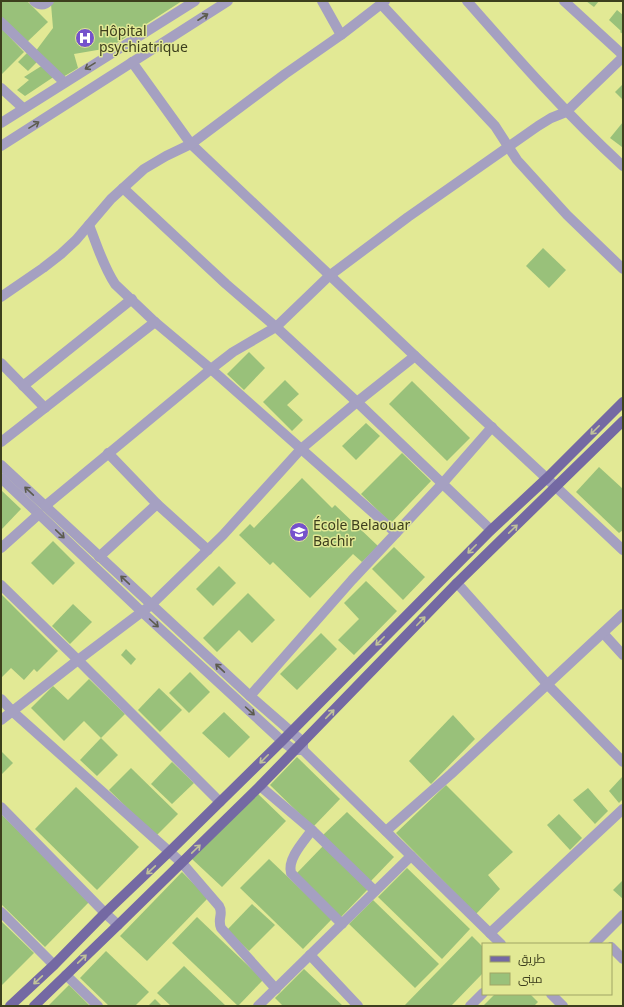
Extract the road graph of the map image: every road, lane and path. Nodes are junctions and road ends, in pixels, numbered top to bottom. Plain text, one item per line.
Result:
1 (34, 1) edge
2 (49, 1) edge
3 (195, 1) edge
4 (228, 1) edge
5 (322, 1) edge
6 (466, 1) edge
7 (564, 1) edge
8 (383, 3) edge
9 (1, 22) edge
10 (341, 35) junction
11 (623, 56) edge
12 (132, 62) junction
13 (64, 82) junction
14 (1, 88) edge
15 (23, 108) junction
16 (566, 112) junction
17 (1, 123) edge
18 (191, 144) junction
19 (1, 146) edge
20 (508, 147) junction
21 (623, 166) edge
22 (123, 188) junction
23 (89, 225) junction
24 (623, 269) edge
25 (329, 276) junction
26 (1, 297) edge
27 (132, 299) junction
28 (155, 322) junction
29 (276, 327) junction
30 (415, 356) junction
31 (1, 363) edge
32 (211, 369) junction
33 (23, 386) junction
34 (357, 402) junction
35 (623, 402) edge
36 (44, 408) junction
37 (623, 421) edge
38 (492, 427) junction
39 (1, 442) edge
40 (301, 449) junction
41 (108, 453) junction
42 (1, 465) edge
43 (1, 478) edge
44 (547, 478) junction
45 (442, 484) junction
46 (556, 487) junction
47 (157, 504) junction
48 (42, 510) junction
49 (491, 530) junction
50 (396, 533) junction
51 (1, 548) edge
52 (208, 550) junction
53 (623, 550) edge
54 (100, 557) junction
55 (457, 583) junction
56 (1, 585) edge
57 (151, 605) junction
58 (142, 612) junction
59 (623, 614) edge
60 (603, 633) junction
61 (623, 654) edge
62 (78, 660) junction
63 (548, 685) junction
64 (250, 696) junction
65 (1, 699) edge
66 (12, 710) junction
67 (1, 720) edge
68 (291, 731) junction
69 (282, 741) junction
70 (300, 747) junction
71 (623, 762) edge
72 (260, 786) junction
73 (220, 802) junction
74 (1, 807) edge
75 (623, 809) edge
76 (312, 830) junction
77 (386, 831) junction
78 (169, 852) junction
79 (411, 856) junction
80 (182, 863) junction
81 (375, 891) junction
82 (1, 912) edge
83 (105, 913) junction
84 (623, 916) edge
85 (342, 924) junction
86 (118, 925) junction
87 (490, 933) junction
88 (601, 942) edge
89 (500, 943) edge
90 (612, 948) edge
91 (310, 955) junction
92 (623, 959) edge
93 (54, 965) junction
94 (66, 975) junction
95 (276, 989) junction
96 (482, 994) edge
97 (552, 995) edge
98 (10, 1006) edge
99 (34, 1006) edge
100 (98, 1006) edge
101 (258, 1006) edge
102 (358, 1006) edge
103 (470, 1006) edge
104 (563, 1006) edge

1 - 2 street
3 -> 13 street
12 -> 4 street
5 - 10 street
6 - 16 street
7 - 11 street
8 - 10 street
8 - 20 street
9 - 13 street
10 - 18 street
11 - 16 street
12 - 18 street
19 -> 12 street
13 - 15 street
14 - 15 street
15 - 17 street
16 - 20 street
16 - 21 street
18 - 22 street
18 - 25 street
20 - 24 street
20 - 25 street
22 - 23 street
22 - 29 street
23 - 26 street
23 - 27 street
25 - 29 street
25 - 30 street
27 - 28 street
27 - 33 street
28 - 32 street
28 - 36 street
29 - 32 street
29 - 34 street
30 - 34 street
30 - 38 street
31 - 33 street
32 - 40 street
32 - 41 street
33 - 36 street
34 - 40 street
34 - 45 street
35 -> 44 main road
36 - 39 street
37 - 46 main road
38 - 44 street
38 - 45 street
40 - 50 street
40 - 52 street
41 - 47 street
41 - 48 street
48 -> 42 street
43 - 48 street
44 - 46 street
44 - 49 main road
45 - 49 street
45 - 50 street
46 - 53 street
55 -> 46 main road
47 - 52 street
47 - 54 street
48 - 51 street
48 - 54 street
48 -> 58 street
49 -> 68 main road
50 - 64 street
52 - 57 street
57 -> 54 street
55 - 63 street
70 -> 55 main road
56 - 62 street
57 - 58 street
64 -> 57 street
58 - 62 street
58 -> 69 street
59 - 60 street
60 - 61 street
60 - 63 street
62 - 66 street
62 - 73 street
63 - 71 street
63 - 77 street
64 - 68 street
65 - 66 street
66 - 67 street
66 - 78 street
68 - 69 main road
68 - 70 street
69 - 70 street
69 -> 73 main road
70 - 72 main road
70 - 77 street
72 - 76 street
80 -> 72 main road
73 - 78 main road
74 - 83 street
75 - 87 street
76 - 81 street
76 - 85 street
77 - 79 street
78 - 80 street
78 -> 83 main road
79 - 81 street
79 - 87 street
80 - 86 main road
80 - 95 street
81 - 85 street
82 - 93 street
83 - 86 street
83 - 93 main road
84 - 88 street
85 - 91 street
94 -> 86 main road
87 - 89 street
90 - 92 street
91 - 95 street
91 - 102 street
93 -> 98 main road
94 - 99 main road
94 - 100 street
95 - 101 street
96 - 103 street
97 - 104 street

